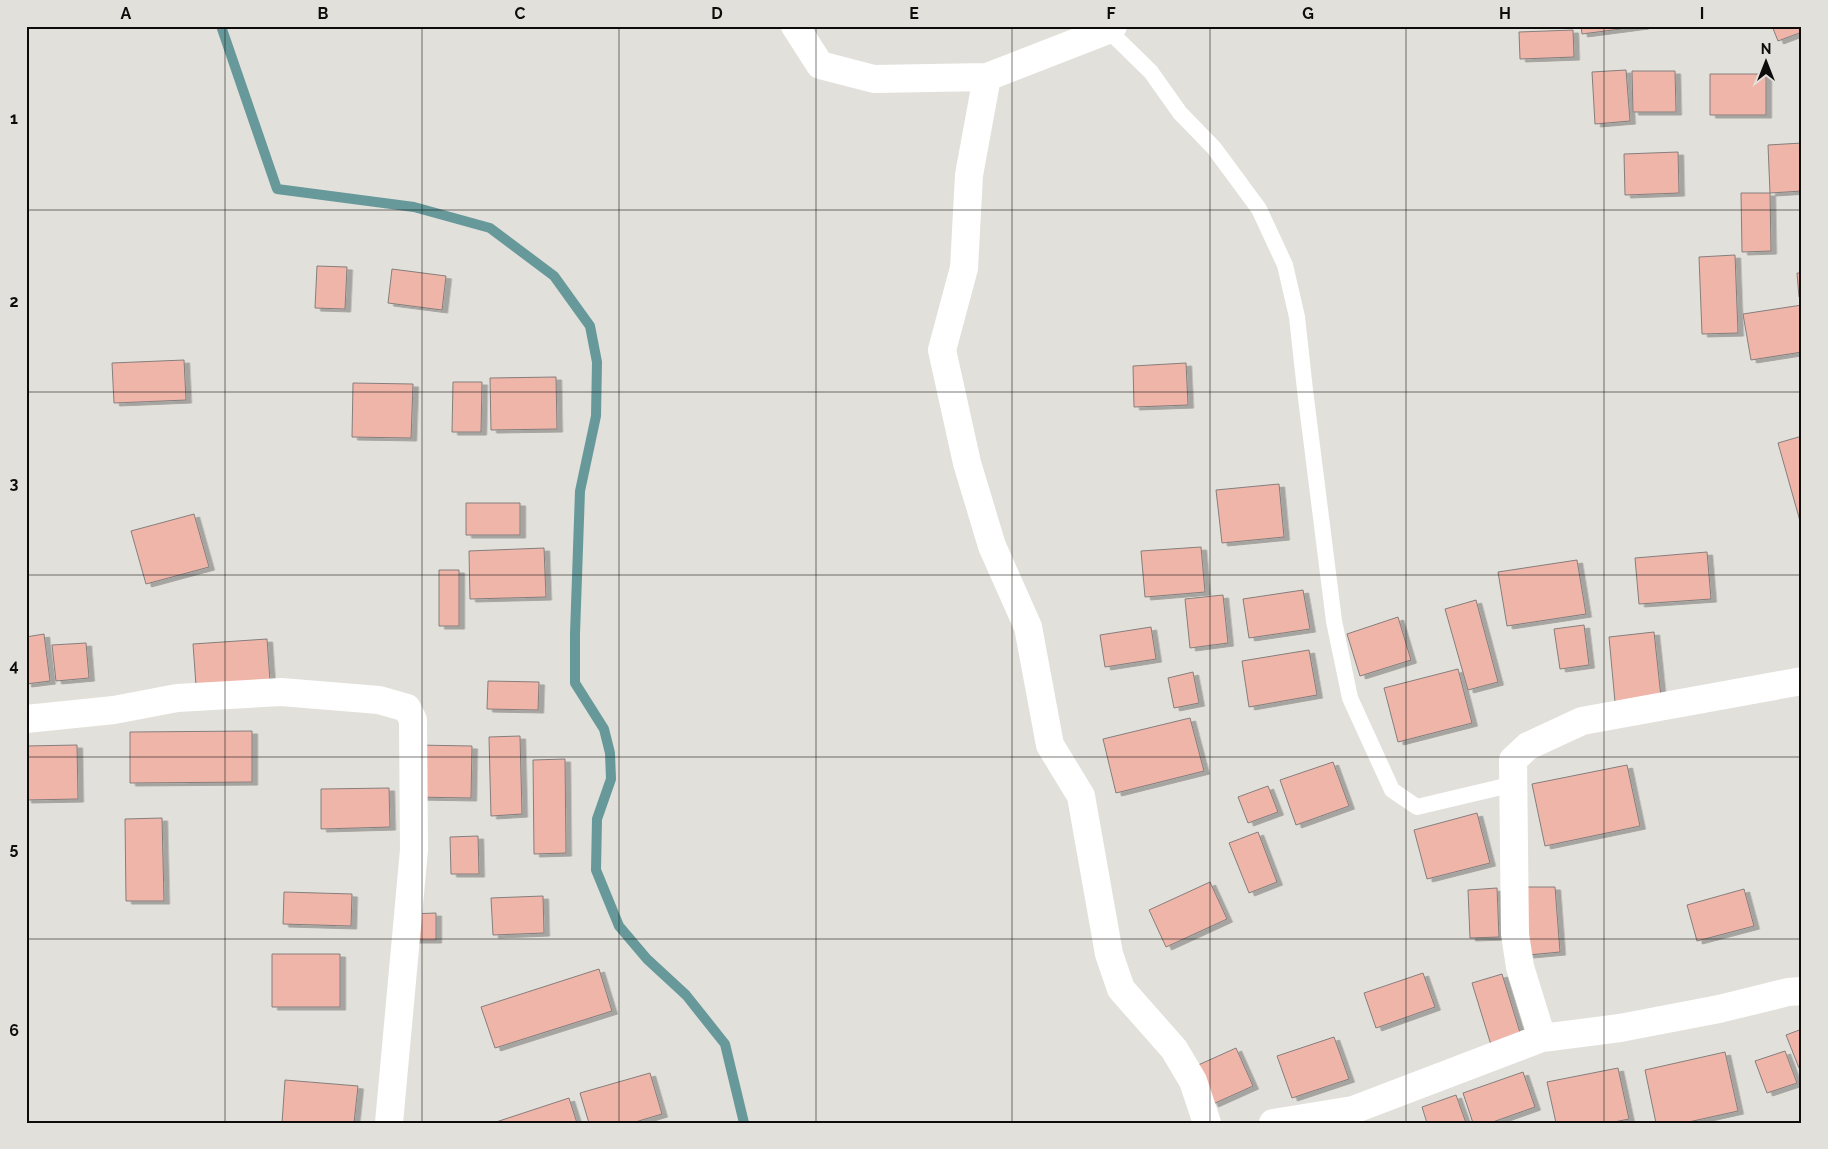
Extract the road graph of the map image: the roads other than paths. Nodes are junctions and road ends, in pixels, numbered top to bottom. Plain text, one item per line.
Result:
1 (795, 26) edge
2 (1111, 28) edge
3 (987, 77) junction
4 (1802, 681) edge
5 (26, 719) edge
6 (1514, 784) junction
7 (1802, 991) edge
8 (1542, 1038) junction
9 (1355, 1116) edge
10 (389, 1123) edge
11 (1207, 1123) edge
12 (1273, 1123) edge

1 - 3 street
2 - 3 street
2 - 6 lane
3 - 11 street
4 - 6 street
5 - 10 street
6 - 8 street
7 - 8 street
8 - 9 street
9 - 12 street

